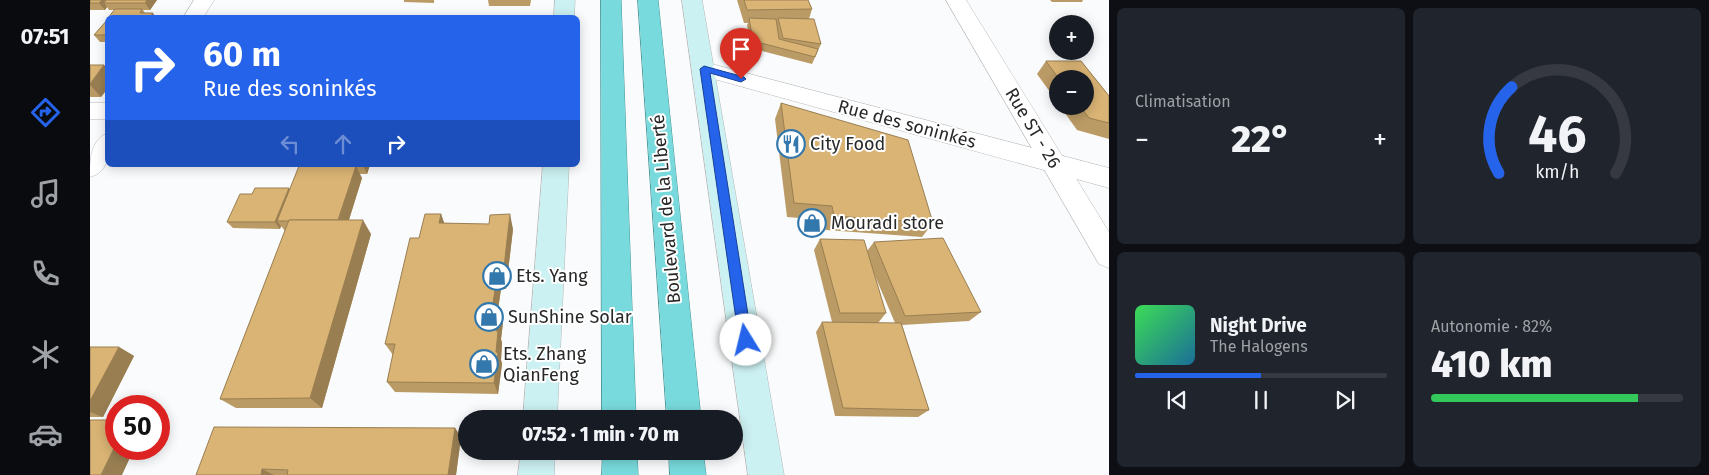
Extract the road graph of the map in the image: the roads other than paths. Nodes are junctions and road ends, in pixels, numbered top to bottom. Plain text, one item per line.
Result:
1 (204, 0) edge
2 (565, 0) edge
3 (611, 0) edge
4 (648, 0) edge
5 (692, 0) edge
6 (956, 0) edge
7 (194, 15) edge
8 (564, 15) edge
9 (704, 69) junction
10 (90, 111) edge
11 (105, 111) edge
12 (105, 146) edge
13 (1054, 163) junction
14 (556, 167) edge
15 (90, 168) edge
16 (1109, 178) edge
17 (1109, 256) edge
18 (541, 410) edge
19 (619, 410) edge
20 (683, 410) edge
21 (537, 460) edge
22 (620, 460) edge
23 (687, 460) edge
24 (536, 475) edge
25 (620, 475) edge
26 (688, 475) edge
27 (766, 475) edge

1 - 7 street
2 - 8 main road
3 - 19 highway
4 - 20 highway, Boulevard de la Liberté
5 - 9 main road
6 - 13 street, Rue ST - 26
9 - 13 street, Rue des soninkés
9 - 27 main road
10 - 11 street
12 - 15 street
13 - 16 street, Rue des soninkés
13 - 17 street, Rue ST - 26
14 - 18 main road
21 - 24 main road
22 - 25 highway
23 - 26 highway

